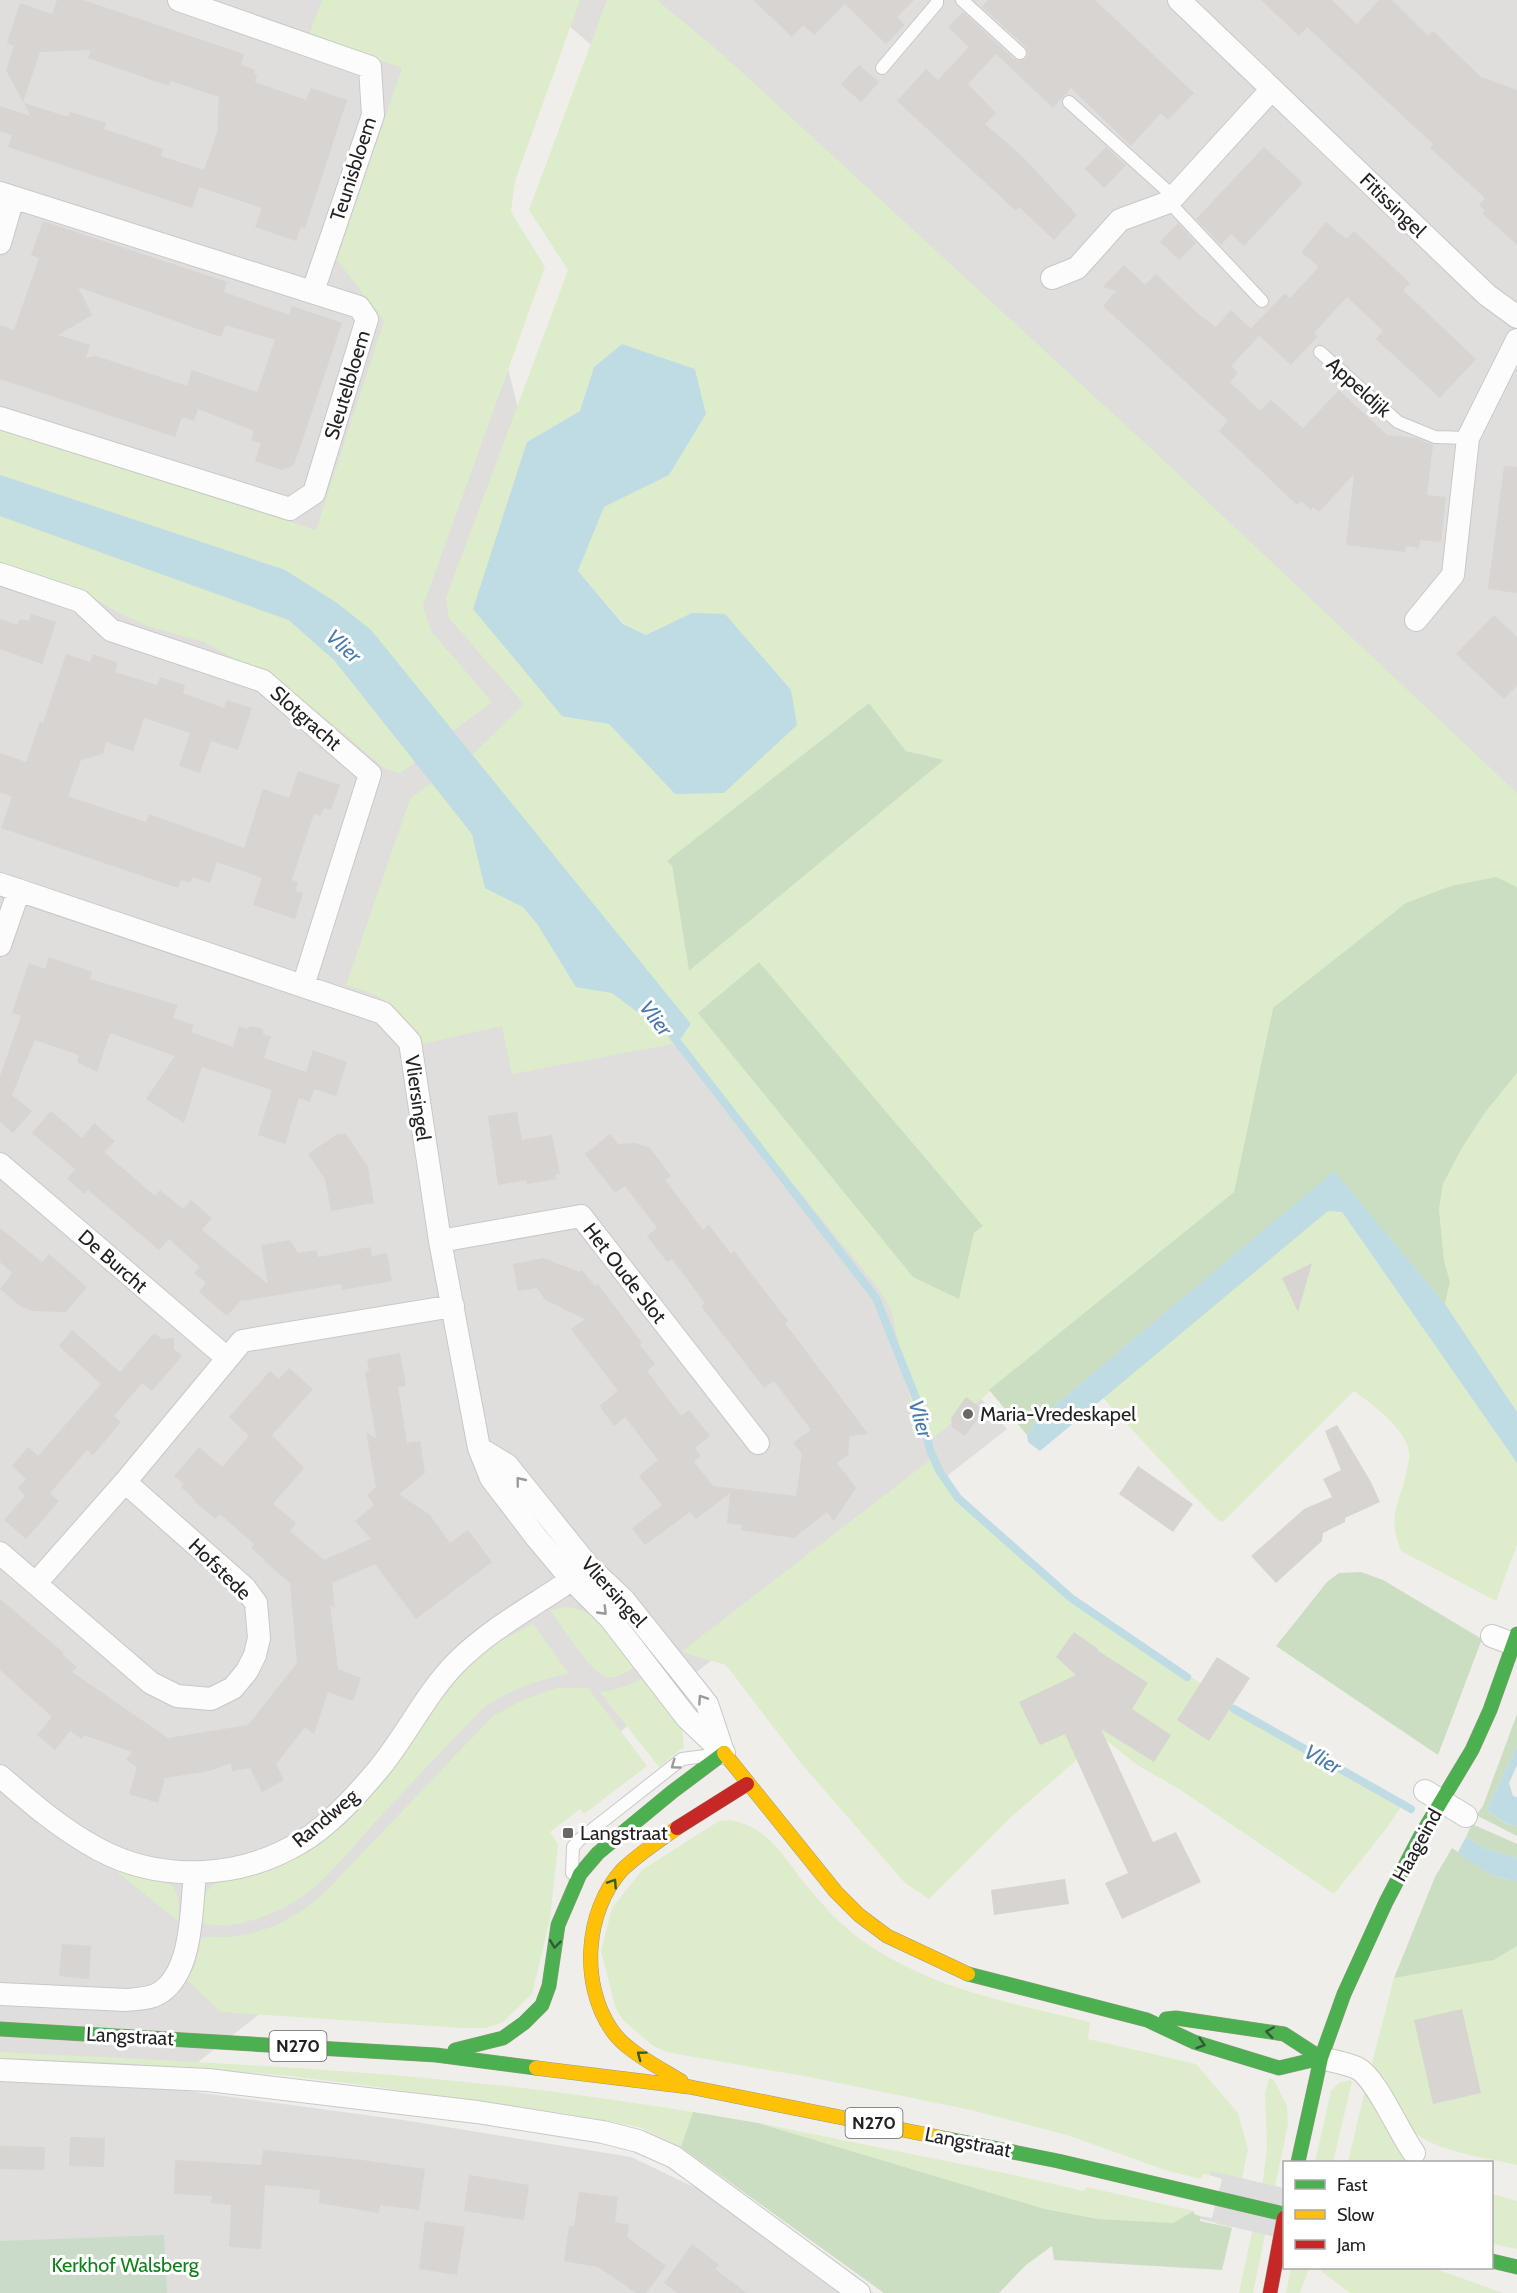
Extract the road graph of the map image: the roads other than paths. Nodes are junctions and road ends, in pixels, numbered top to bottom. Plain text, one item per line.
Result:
1 (179, 0) edge
2 (937, 0) edge
3 (962, 0) edge
4 (1179, 0) edge
5 (1020, 53) dead end
6 (882, 68) dead end
7 (1272, 89) junction
8 (1069, 102) dead end
9 (7, 195) edge
10 (1171, 200) junction
11 (0, 243) edge
12 (1052, 278) dead end
13 (313, 291) junction
14 (1263, 301) dead end
15 (1517, 317) edge
16 (1517, 340) edge
17 (1320, 352) dead end
18 (0, 418) edge
19 (1468, 438) junction
20 (0, 574) edge
21 (1416, 620) dead end
22 (9, 887) edge
23 (0, 945) edge
24 (303, 986) junction
25 (0, 1164) edge
26 (440, 1241) junction
27 (453, 1306) junction
28 (227, 1358) junction
29 (758, 1443) dead end
30 (125, 1482) junction
31 (0, 1553) edge
32 (581, 1574) junction
33 (36, 1583) junction
34 (1492, 1636) dead end
35 (1515, 1639) edge
36 (724, 1753) junction
37 (0, 1776) edge
38 (747, 1784) junction
39 (1433, 1796) junction
40 (1466, 1816) dead end
41 (195, 1874) junction
42 (572, 1889) junction
43 (0, 1994) edge
44 (1148, 2020) junction
45 (0, 2029) edge
46 (436, 2055) junction
47 (1321, 2058) junction
48 (0, 2070) edge
49 (690, 2087) junction
50 (1414, 2153) dead end
51 (1298, 2161) edge
52 (1283, 2214) edge
53 (1283, 2223) edge
54 (1493, 2261) edge
55 (1517, 2267) edge
56 (860, 2293) edge
57 (1270, 2293) edge

1 - 13 street, Teunisbloem
2 - 6 lane
3 - 5 lane
4 - 7 street, Fitissingel
7 - 10 street
7 - 15 street, Fitissingel
8 - 10 lane
9 - 11 street, Sleutelbloem
9 - 13 street, Sleutelbloem
10 - 12 street
10 - 14 lane
13 - 18 street, Sleutelbloem
16 - 19 street
17 - 19 lane, Appeldijk
19 - 21 street
20 - 24 street, Slotgracht
22 - 23 street
22 - 24 street, Vliersingel
24 - 26 street, Vliersingel
25 - 28 street, De Burcht
26 - 27 street, Vliersingel
26 - 29 street, Het Oude Slot
27 - 28 street
27 - 32 street, Vliersingel
28 - 30 street
30 - 33 street
30 - 33 street, Hofstede
31 - 33 street, Hofstede
32 - 36 street, Vliersingel
32 - 41 street, Randweg
34 - 35 street
35 - 39 main road, Haageind
36 - 38 main road, Vliersingel
36 - 42 main road, N270
36 -> 42 lane, N270
37 - 41 street, Randweg
38 - 44 main road
49 -> 38 main road, N270
39 - 40 street
39 - 47 main road, Haageind
41 - 43 street, Langstraat
42 -> 46 main road, N270
47 -> 44 main road
44 -> 47 main road
45 - 46 main road, Langstraat / N270
46 - 49 main road, Langstraat / N270
47 - 50 street
47 - 51 main road, Haageind
48 - 56 street, Langstraat
49 - 52 main road, Langstraat / N270
53 - 57 main road
54 - 55 main road

